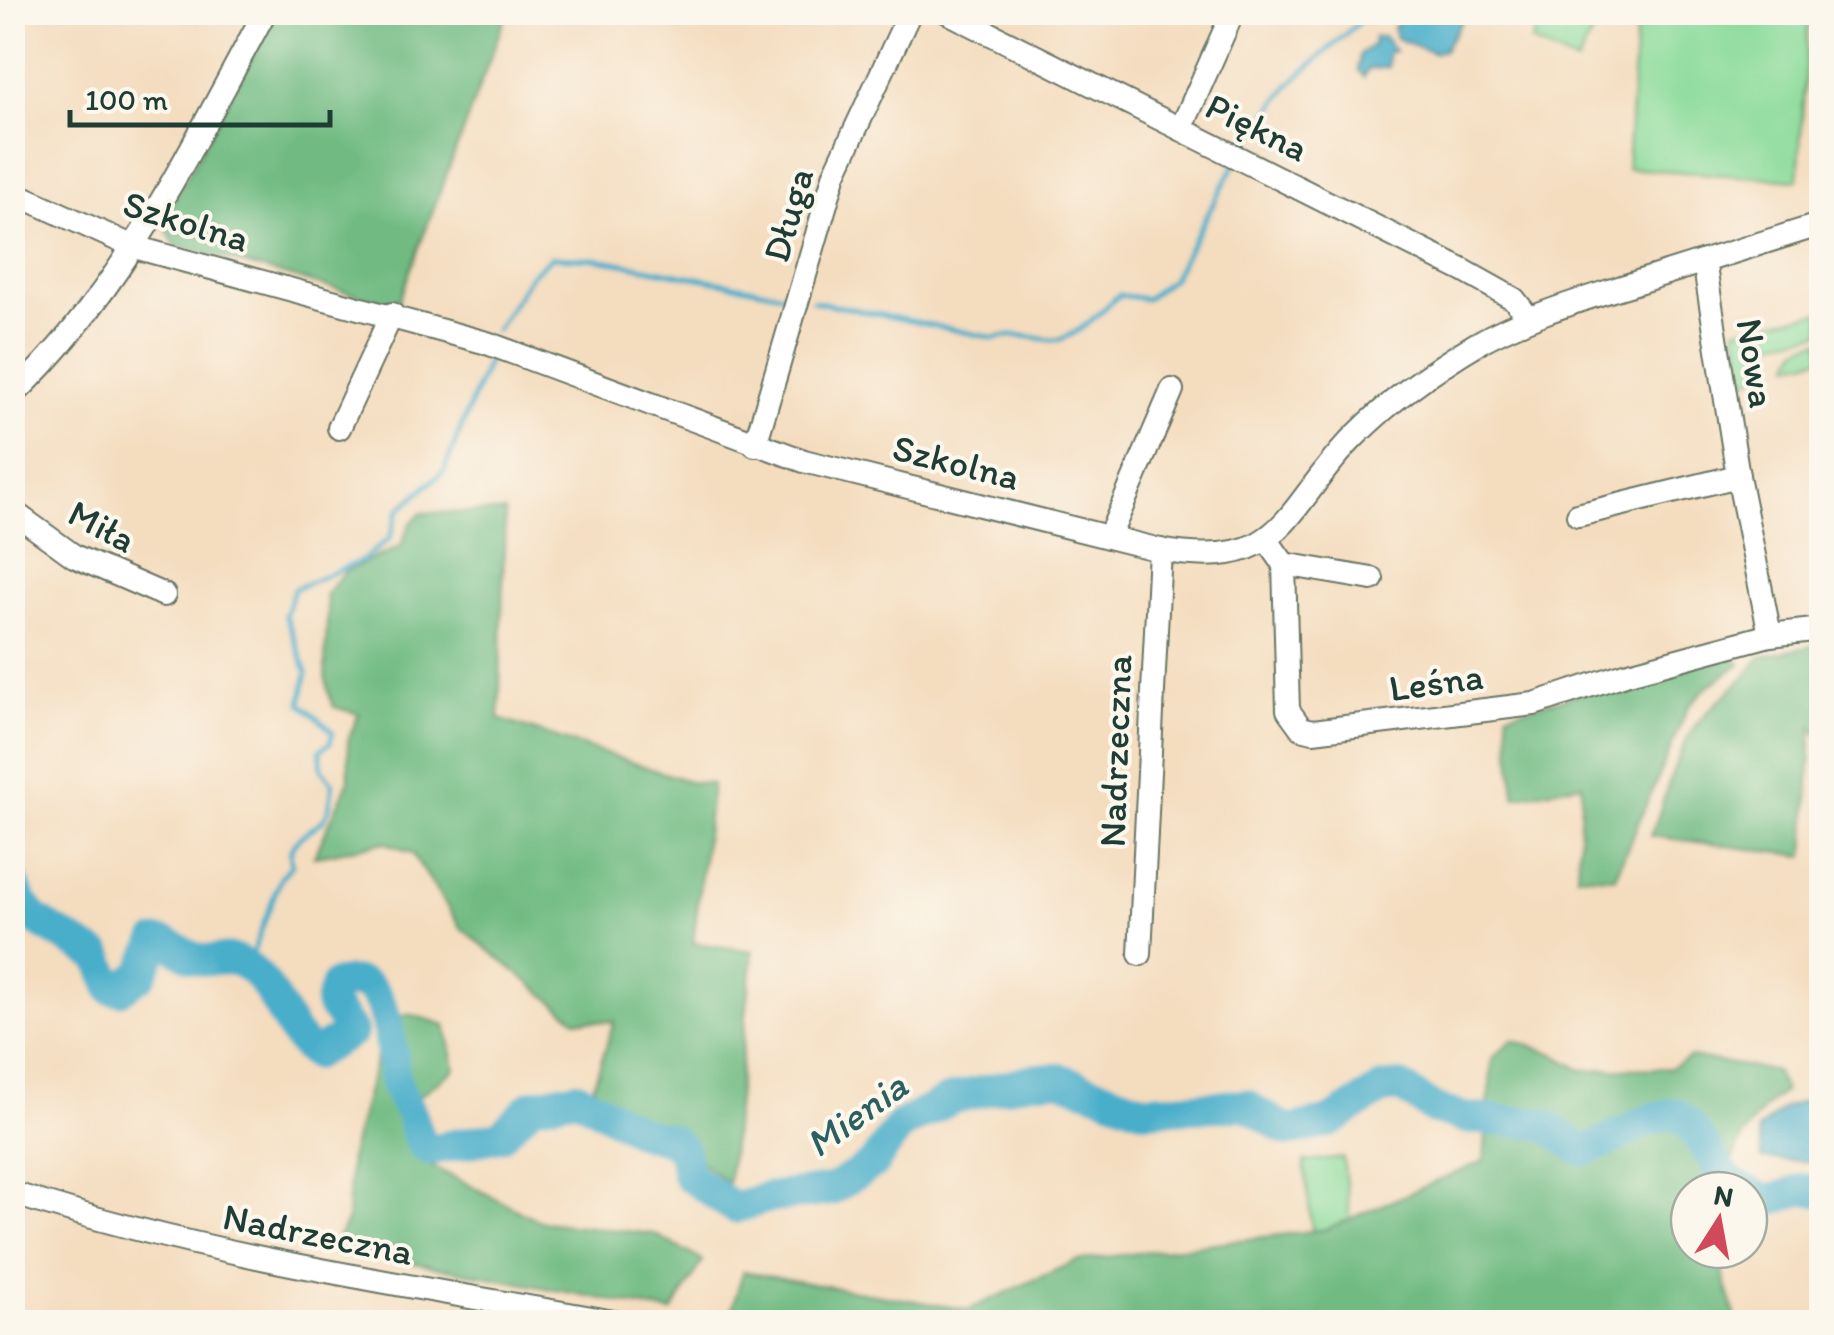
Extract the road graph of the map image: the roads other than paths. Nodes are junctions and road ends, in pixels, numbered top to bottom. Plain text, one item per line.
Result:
1 (266, 12) edge
2 (910, 12) edge
3 (946, 12) edge
4 (1233, 12) edge
5 (1181, 129) junction
6 (12, 192) edge
7 (1822, 224) edge
8 (134, 247) junction
9 (1704, 261) junction
10 (392, 314) junction
11 (1528, 317) junction
12 (1172, 390) dead end
13 (12, 396) edge
14 (338, 428) dead end
15 (756, 446) junction
16 (1738, 476) junction
17 (12, 511) edge
18 (1578, 515) dead end
19 (1109, 536) junction
20 (1267, 540) junction
21 (1160, 550) junction
22 (1284, 564) junction
23 (1372, 580) dead end
24 (164, 595) dead end
25 (1822, 629) edge
26 (1770, 635) junction
27 (1140, 954) dead end
28 (12, 1193) edge
29 (614, 1322) edge

1 - 8 street
2 - 15 street, Długa
3 - 5 street, Piękna
4 - 5 street
5 - 11 street, Piękna
6 - 8 street, Szkolna
7 - 9 street, Szkolna
8 - 10 street, Szkolna
8 - 13 street
9 - 11 street, Szkolna
9 - 16 street, Nowa
10 - 14 street
10 - 15 street, Szkolna
11 - 20 street, Szkolna
12 - 19 street
15 - 19 street, Szkolna
16 - 18 street
16 - 26 street, Nowa
17 - 24 street, Miła
19 - 21 street, Szkolna
20 - 21 street, Szkolna
20 - 22 street
21 - 27 street, Nadrzeczna
22 - 23 street
22 - 26 street, Leśna
25 - 26 street
28 - 29 street, Nadrzeczna

